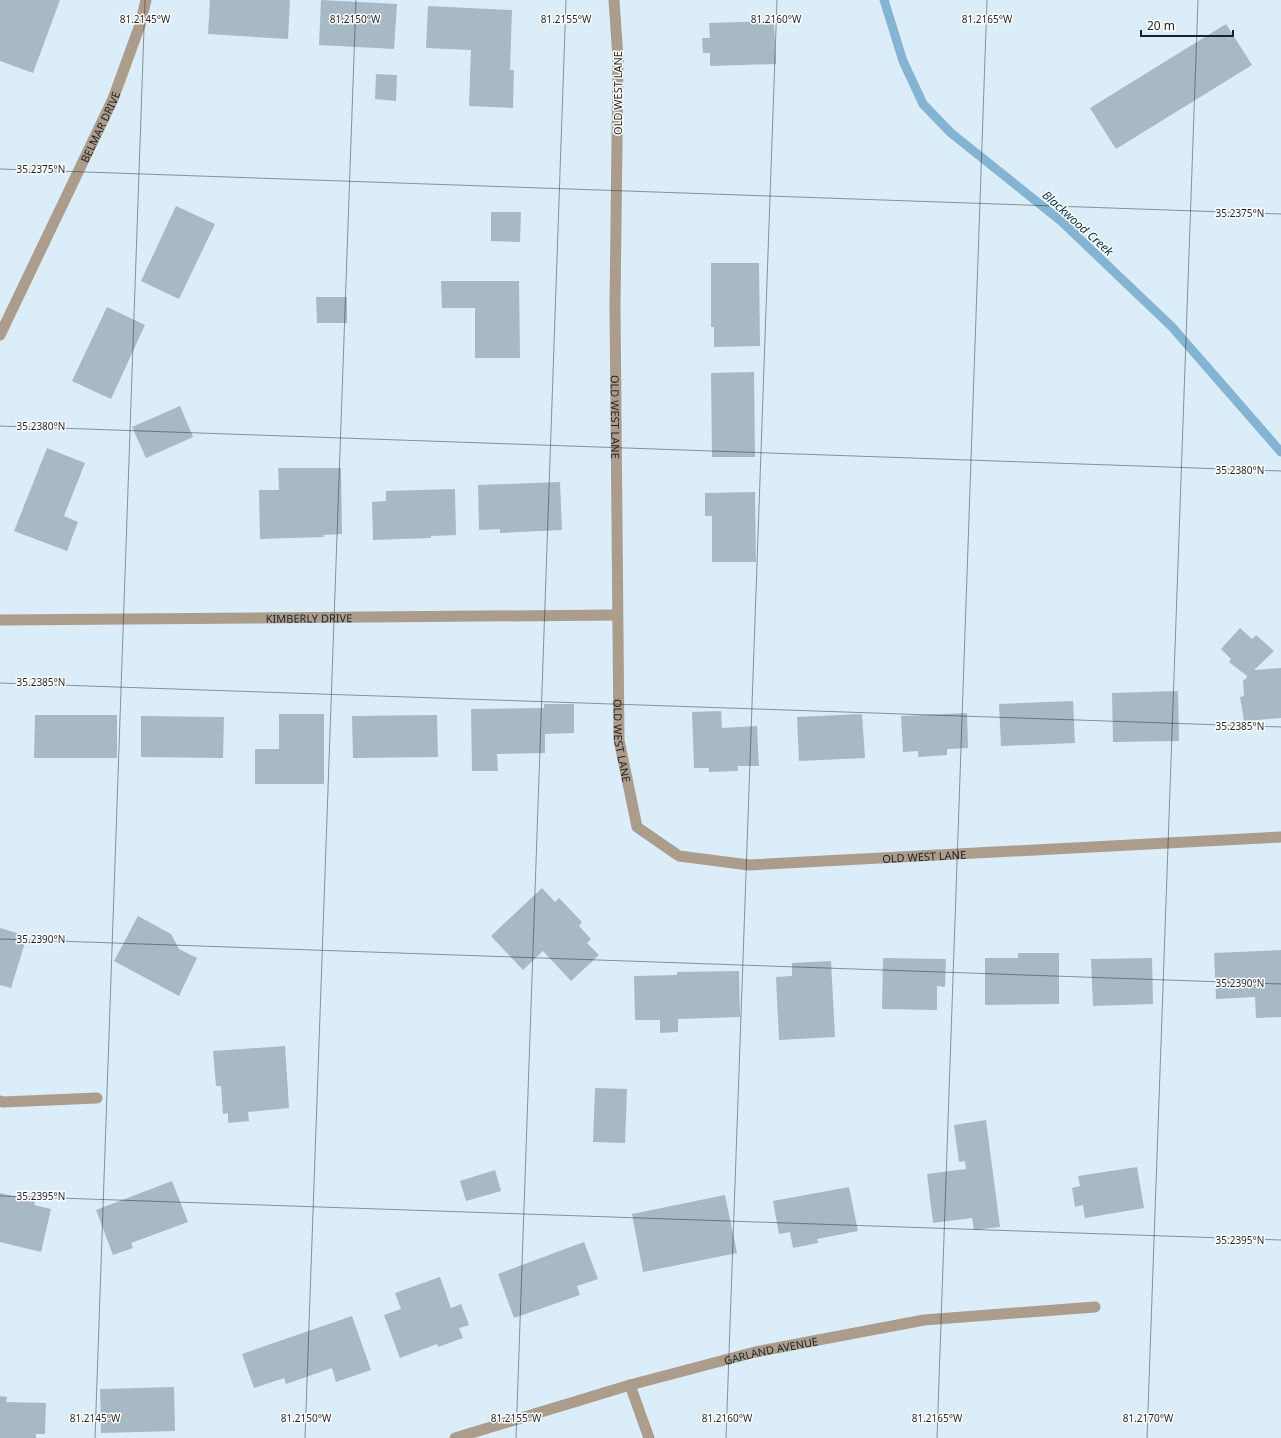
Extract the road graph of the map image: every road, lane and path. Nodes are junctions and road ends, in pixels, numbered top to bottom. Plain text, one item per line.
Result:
1 (146, 0) edge
2 (614, 0) edge
3 (0, 336) edge
4 (617, 615) junction
5 (0, 620) edge
6 (1281, 837) edge
7 (97, 1098) dead end
8 (0, 1101) edge
9 (1095, 1307) dead end
10 (630, 1385) junction
11 (455, 1438) edge
12 (649, 1438) edge

1 - 3 street, BELMAR DRIVE
2 - 4 street, OLD WEST LANE
4 - 5 street, KIMBERLY DRIVE
4 - 6 street, OLD WEST LANE
7 - 8 street
9 - 10 street, GARLAND AVENUE
10 - 11 street, GARLAND AVENUE
10 - 12 street

